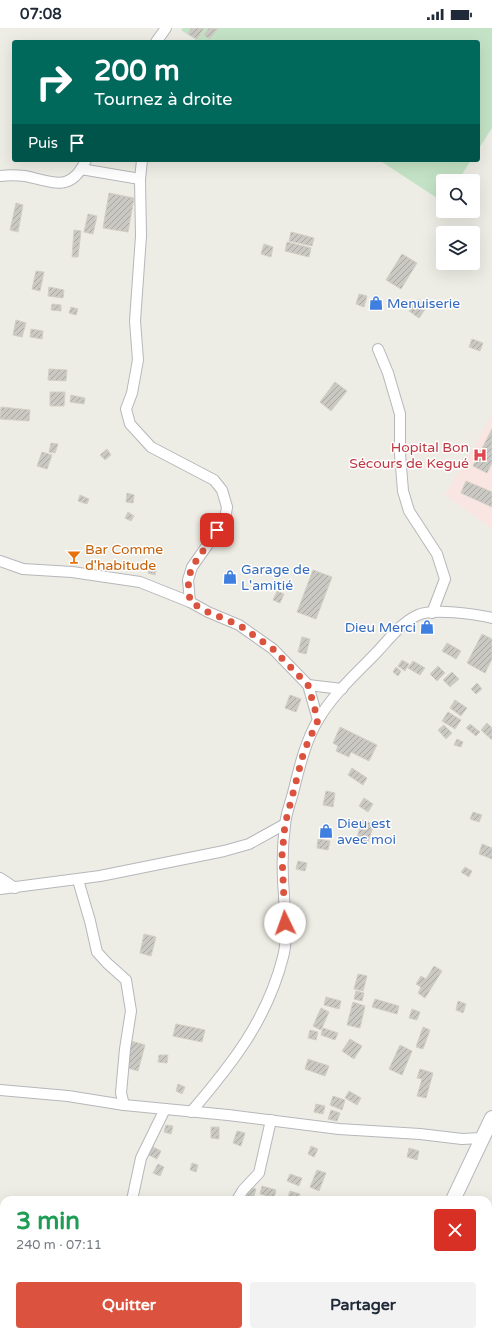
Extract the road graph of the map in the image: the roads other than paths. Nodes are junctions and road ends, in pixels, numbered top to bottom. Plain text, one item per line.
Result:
1 (166, 28) edge
2 (158, 40) edge
3 (85, 162) edge
4 (142, 162) edge
5 (81, 169) junction
6 (0, 176) edge
7 (140, 179) junction
8 (378, 349) dead end
9 (0, 560) edge
10 (190, 602) junction
11 (432, 613) junction
12 (492, 618) edge
13 (308, 685) junction
14 (342, 689) junction
15 (318, 720) junction
16 (285, 824) junction
17 (0, 878) edge
18 (78, 880) junction
19 (15, 888) junction
20 (0, 889) edge
21 (0, 1090) edge
22 (124, 1105) junction
23 (165, 1109) junction
24 (191, 1112) junction
25 (492, 1118) edge
26 (271, 1120) junction
27 (482, 1138) junction
28 (133, 1196) edge
29 (239, 1196) edge
30 (456, 1196) edge

1 - 2 street
3 - 5 street
4 - 7 street
5 - 6 street
5 - 7 street
7 - 10 street
8 - 11 street
9 - 10 street
10 - 13 street
11 - 12 street
11 - 14 street
13 - 14 street
13 - 15 street
14 - 15 street
15 - 16 street
16 - 18 street
16 - 24 street
17 - 19 street
18 - 19 street
18 - 22 street
19 - 20 street
21 - 22 street
22 - 23 street
23 - 24 street
23 - 28 street
24 - 26 street
25 - 27 main road
26 - 27 street
26 - 29 street
27 - 30 main road

